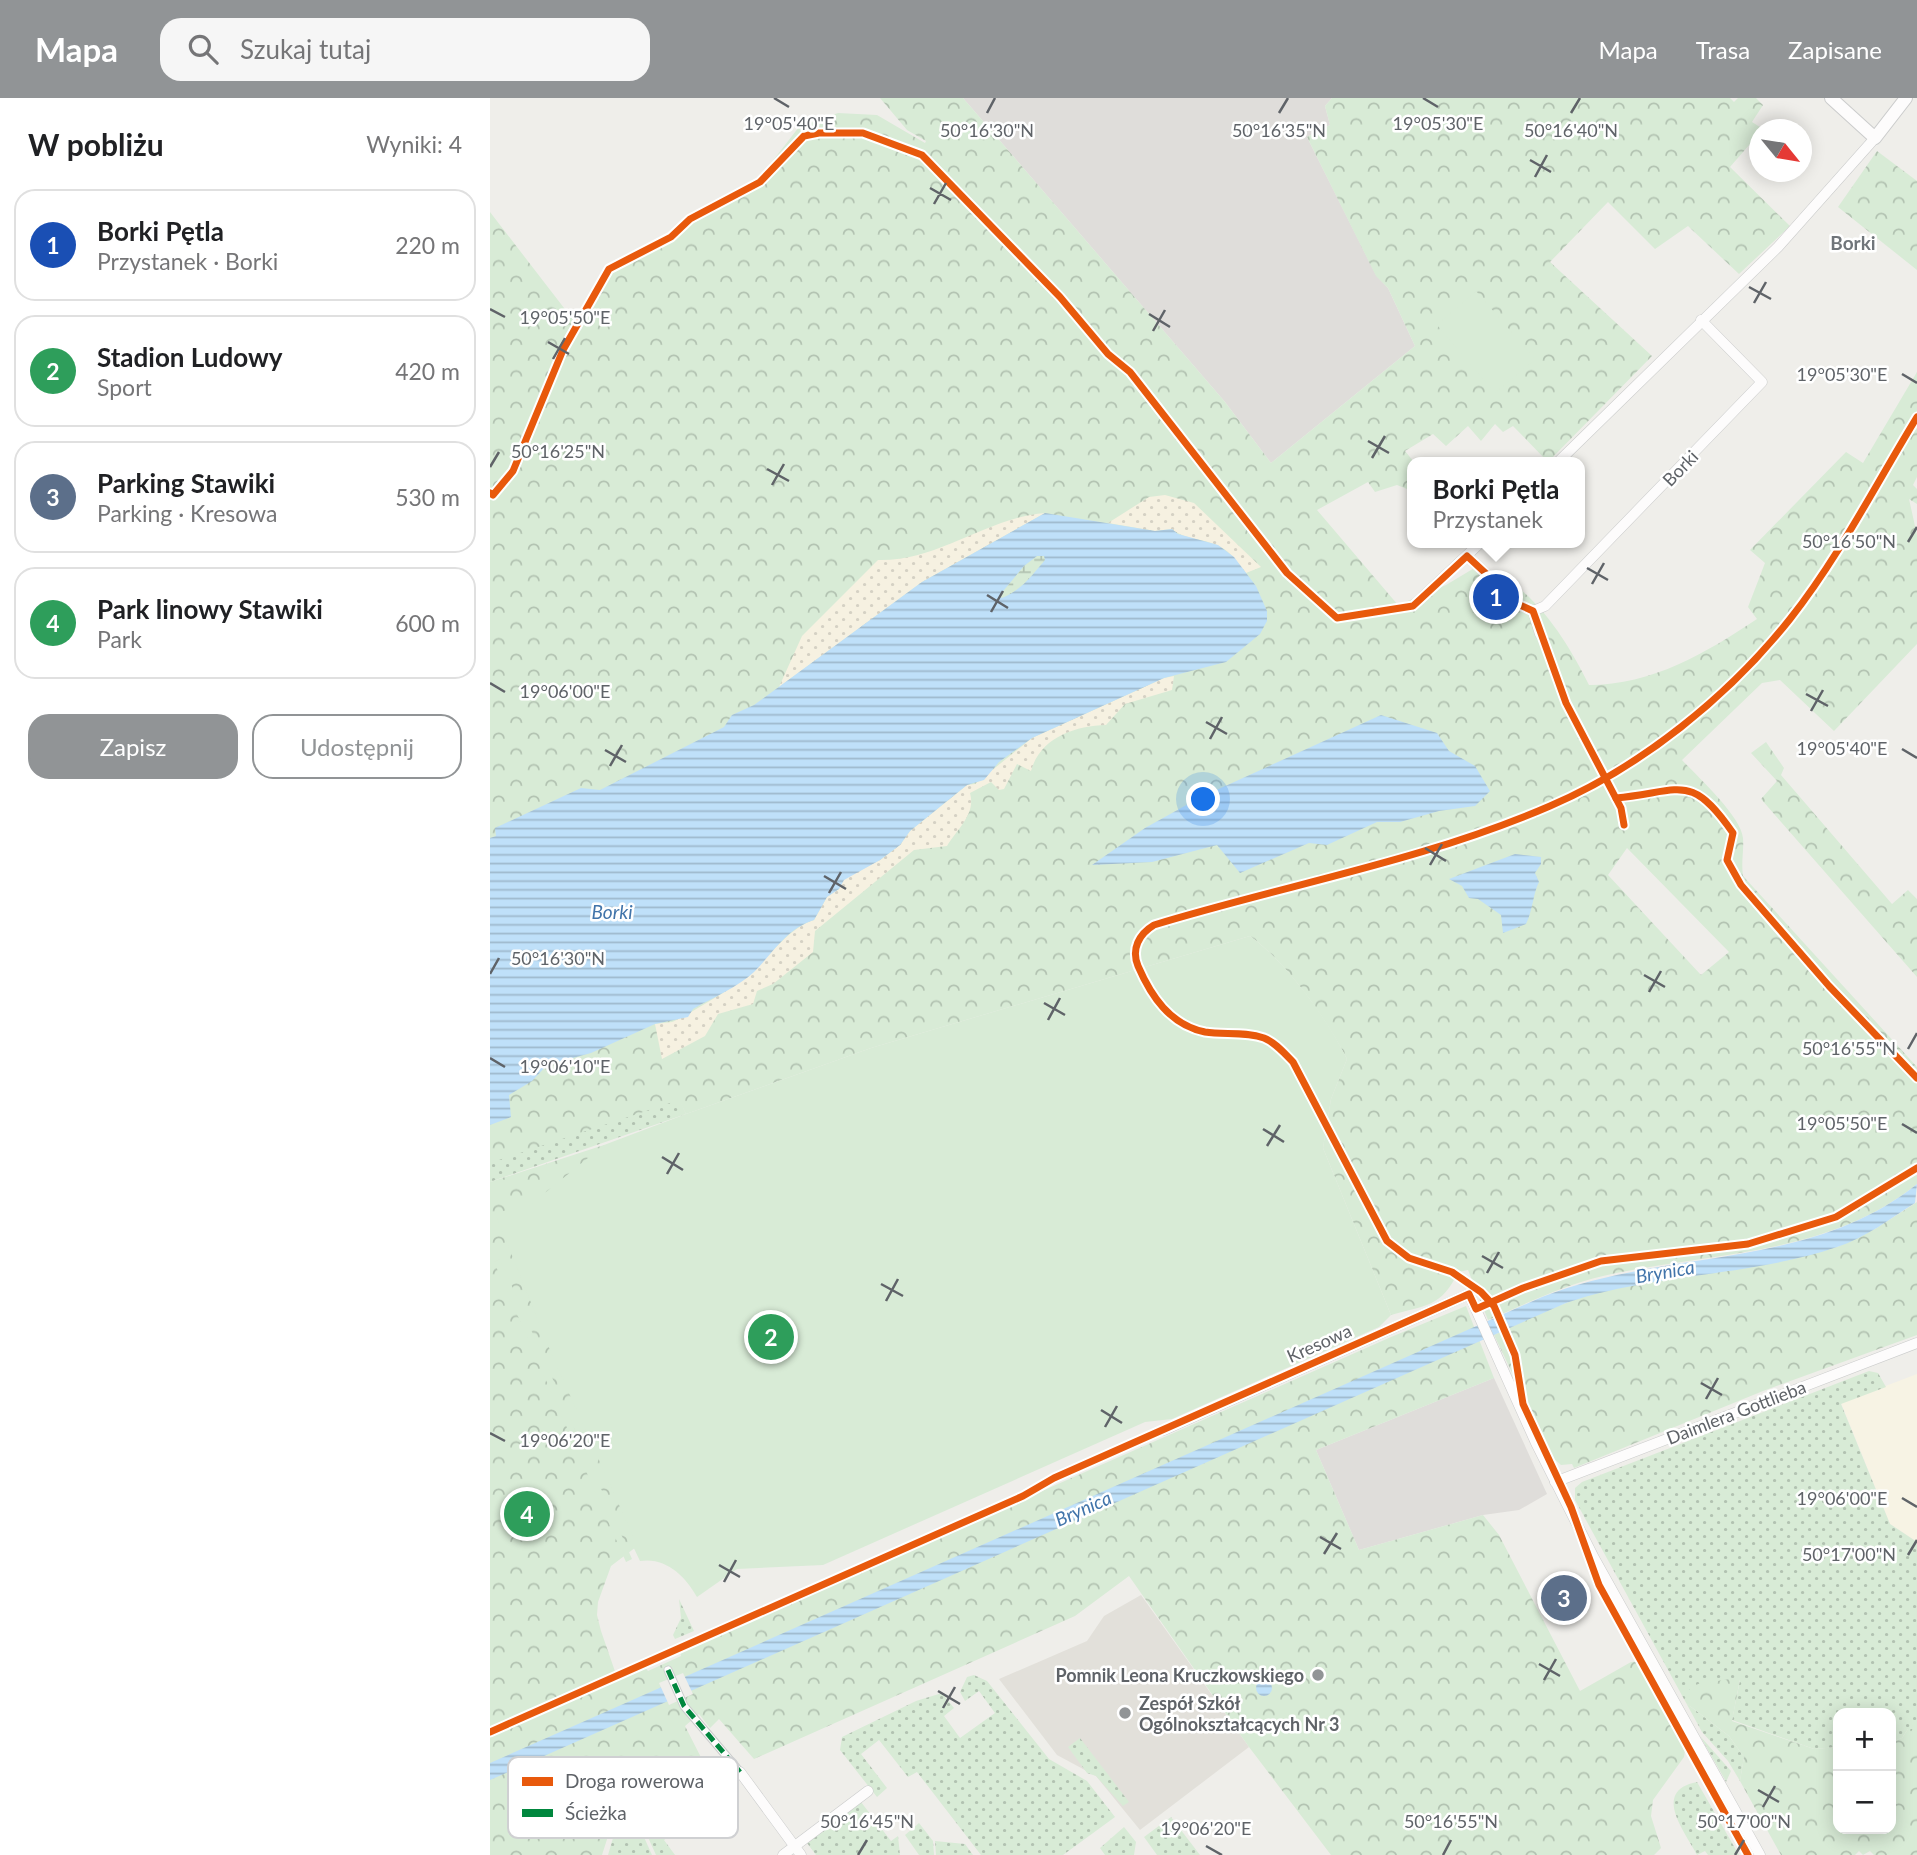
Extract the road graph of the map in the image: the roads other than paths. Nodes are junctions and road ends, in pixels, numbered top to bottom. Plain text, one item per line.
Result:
1 (1831, 98) edge
2 (1906, 98) edge
3 (1875, 138) junction
4 (1701, 320) junction
5 (1563, 457) edge
6 (1475, 548) edge
7 (1467, 556) junction
8 (1413, 606) dead end
9 (1533, 611) junction
10 (1540, 634) dead end
11 (1917, 1343) edge
12 (1164, 1430) dead end
13 (1555, 1482) junction
14 (668, 1670) dead end
15 (727, 1757) edge
16 (738, 1770) edge
17 (740, 1772) joint
18 (869, 1791) dead end
19 (794, 1846) junction
20 (783, 1855) edge
21 (801, 1855) edge
22 (1760, 1855) edge

1 - 3 street
2 - 3 street
3 - 4 street
4 - 5 street
4 - 9 street, Borki
6 - 7 street
7 - 8 street
7 - 9 street
9 - 10 street
11 - 13 street, Daimlera Gottlieba
12 - 13 street, Kresowa
13 - 22 street, Kresowa
14 - 15 street
16 - 17 street
17 - 19 street
18 - 19 street
19 - 20 street
19 - 21 street

